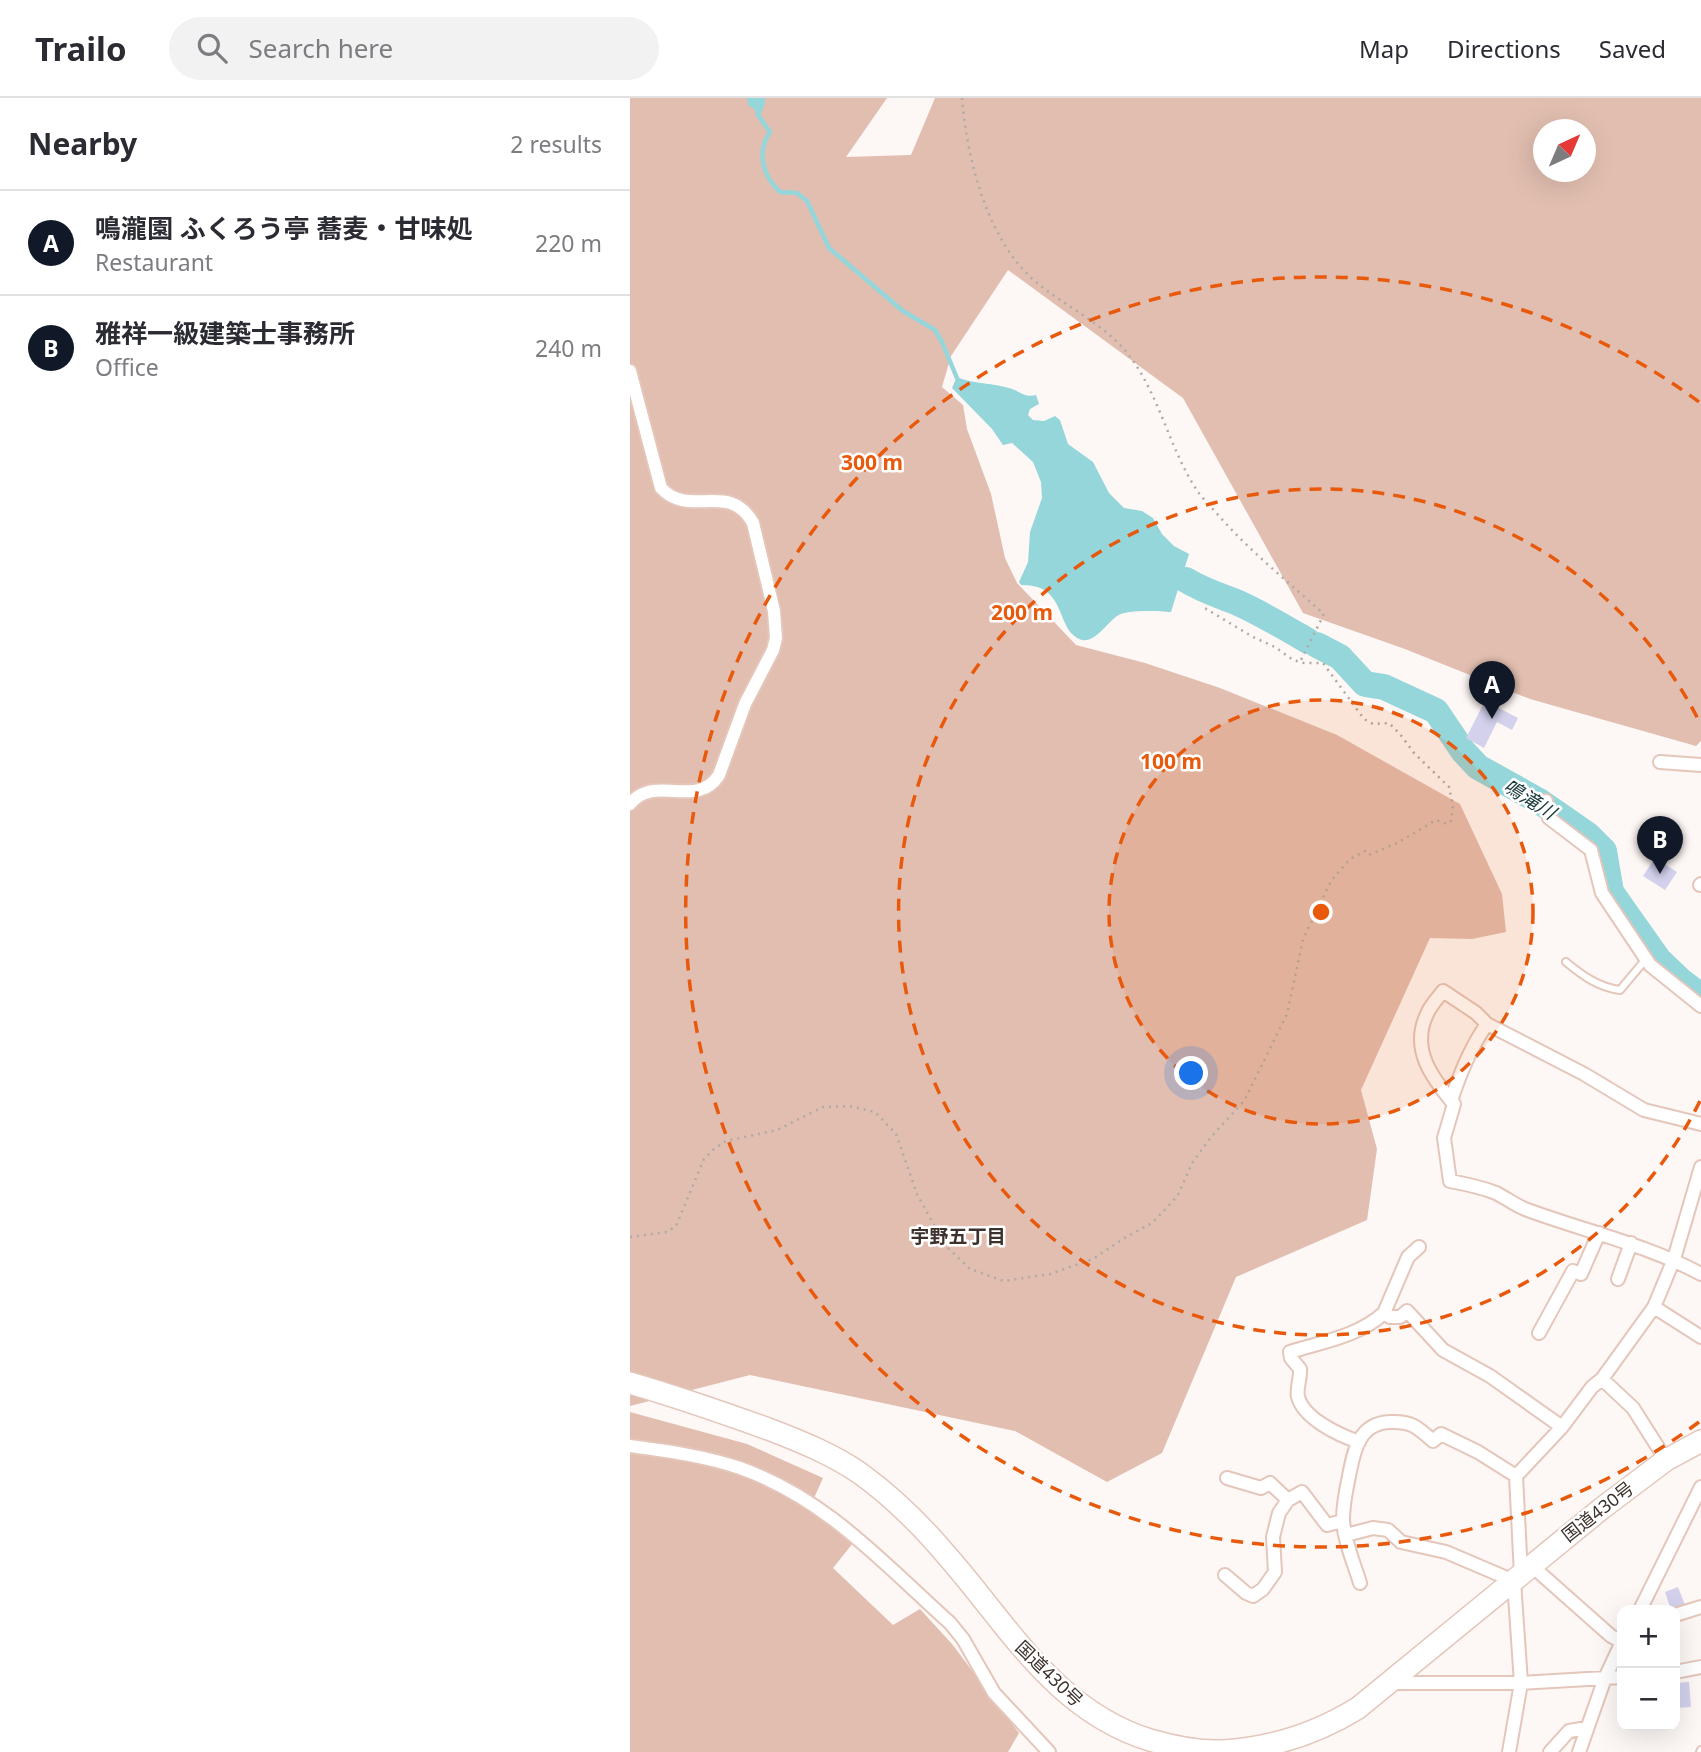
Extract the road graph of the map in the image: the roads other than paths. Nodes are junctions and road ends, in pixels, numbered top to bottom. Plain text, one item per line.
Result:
1 (630, 370) edge
2 (1660, 762) dead end
3 (1701, 765) edge
4 (630, 804) edge
5 (1547, 807) dead end
6 (1646, 959) junction
7 (1566, 962) dead end
8 (1701, 1006) edge
9 (1488, 1024) junction
10 (1451, 1101) junction
11 (1701, 1124) edge
12 (1701, 1167) edge
13 (1599, 1233) junction
14 (1631, 1243) junction
15 (1419, 1247) dead end
16 (1674, 1259) junction
17 (1701, 1274) edge
18 (1618, 1279) dead end
19 (1654, 1307) junction
20 (1384, 1313) junction
21 (1539, 1333) dead end
22 (1701, 1337) edge
23 (1602, 1379) junction
24 (630, 1383) edge
25 (1562, 1427) junction
26 (1701, 1441) edge
27 (1359, 1442) junction
28 (630, 1446) edge
29 (1667, 1460) junction
30 (1516, 1476) junction
31 (1227, 1478) dead end
32 (1701, 1487) edge
33 (1288, 1500) junction
34 (1343, 1521) junction
35 (1346, 1535) junction
36 (1522, 1574) junction
37 (1225, 1575) dead end
38 (1360, 1583) dead end
39 (1642, 1605) edge
40 (1701, 1606) edge
41 (1680, 1613) edge
42 (1617, 1639) edge
43 (1617, 1653) edge
44 (1701, 1667) edge
45 (1680, 1671) edge
46 (1617, 1677) edge
47 (1605, 1678) junction
48 (1391, 1683) junction
49 (1521, 1683) junction
50 (1587, 1728) junction
51 (1175, 1750) edge
52 (1049, 1752) edge
53 (1509, 1752) edge
54 (1550, 1752) edge
55 (1579, 1752) edge

1 - 4 street
2 - 3 street
5 - 6 street
6 - 7 lane
6 - 8 street
9 - 10 street
9 - 10 street
9 - 11 street
10 - 13 street
12 - 16 street
13 - 14 street
13 - 21 street
14 - 16 street
14 - 18 street
15 - 20 street
16 - 17 street
16 - 19 street
19 - 22 street
19 - 23 street
20 - 25 street
20 - 27 street
23 - 25 street
23 - 29 street
24 - 51 highway, 国道430号
25 - 30 street
26 - 29 highway, 国道430号
27 - 30 street
27 - 34 street
28 - 52 street
29 - 36 highway, 国道430号
30 - 36 street
31 - 33 street
32 - 39 street
33 - 34 street
33 - 37 street
34 - 35 street
35 - 36 street
35 - 38 street
36 - 42 street
36 - 48 highway, 国道430号
36 - 49 street
40 - 41 street
43 - 47 street
44 - 45 street
46 - 47 street
47 - 49 street
47 - 50 street
48 - 49 street
48 - 51 highway, 国道430号
49 - 53 street
50 - 54 street
50 - 55 street

